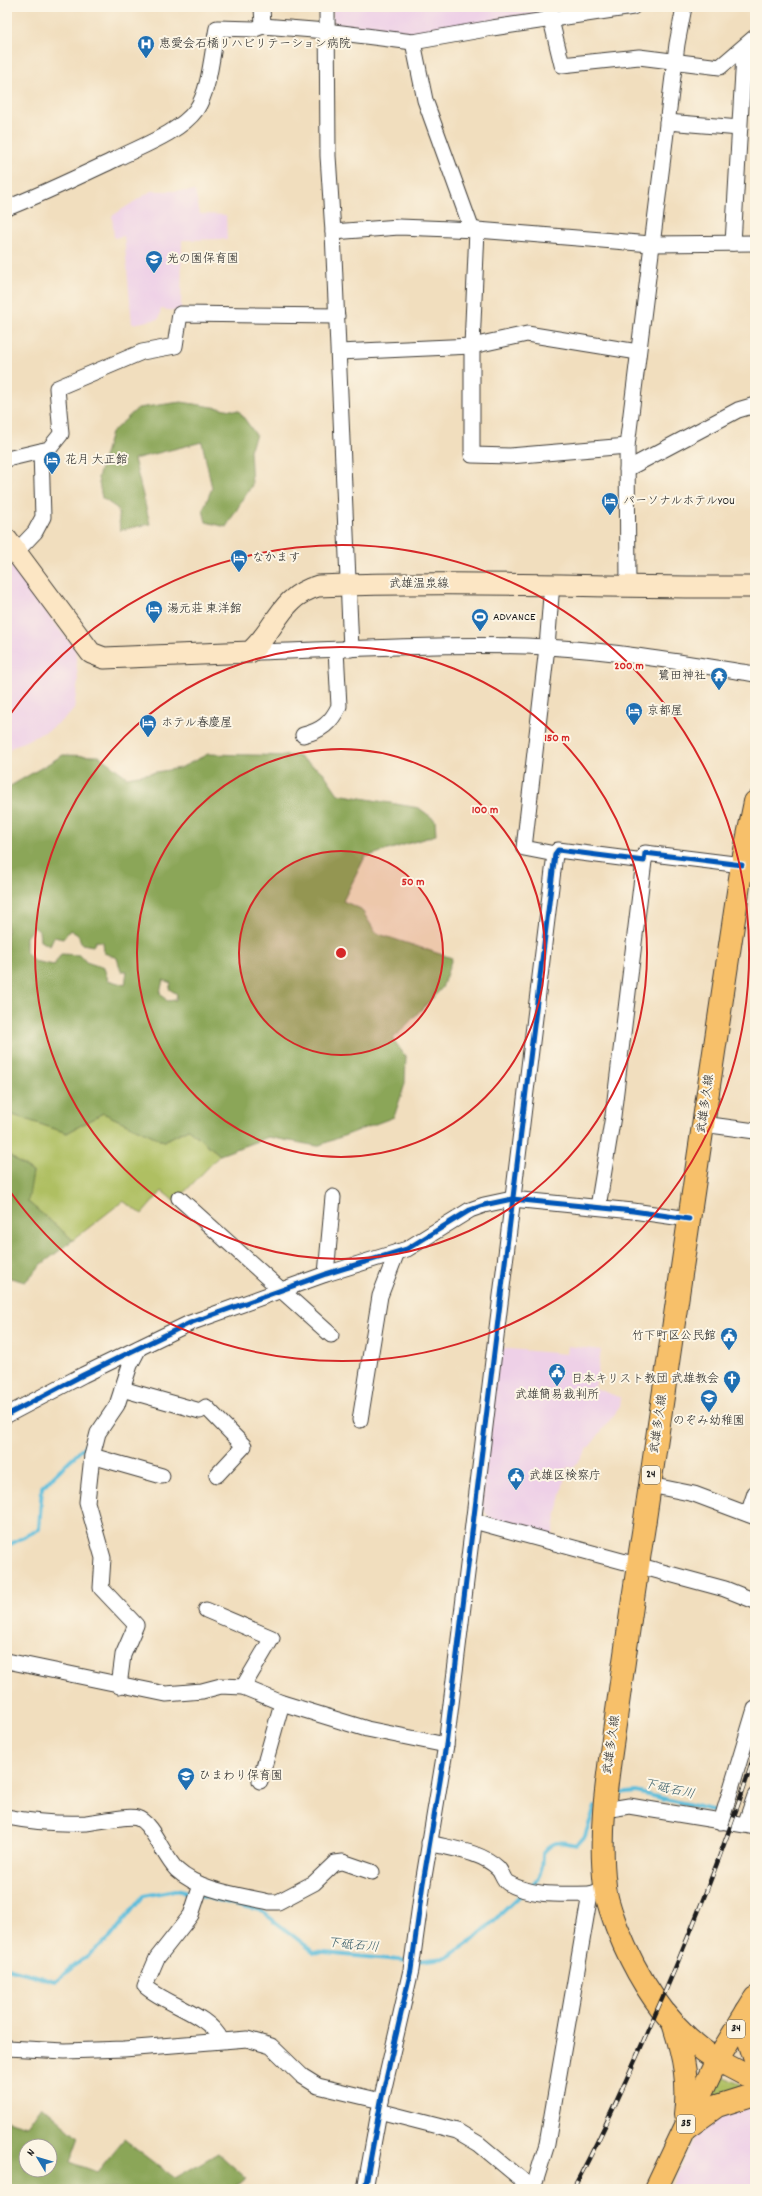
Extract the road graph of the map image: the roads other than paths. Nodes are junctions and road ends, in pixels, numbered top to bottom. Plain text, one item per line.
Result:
1 (262, 7) edge
2 (327, 7) edge
3 (633, 7) edge
4 (684, 7) edge
5 (551, 13) edge
6 (263, 26) junction
7 (326, 31) junction
8 (755, 37) edge
9 (413, 42) junction
10 (742, 49) junction
11 (675, 61) junction
12 (667, 122) junction
13 (740, 128) junction
14 (7, 208) edge
15 (474, 230) junction
16 (333, 232) junction
17 (732, 243) junction
18 (755, 243) edge
19 (651, 244) junction
20 (337, 316) junction
21 (472, 346) junction
22 (339, 352) junction
23 (638, 352) junction
24 (755, 405) edge
25 (627, 446) junction
26 (41, 451) junction
27 (7, 460) edge
28 (627, 469) junction
29 (11, 546) edge
30 (349, 584) junction
31 (552, 584) junction
32 (628, 586) junction
33 (755, 587) edge
34 (547, 647) junction
35 (344, 650) junction
36 (250, 652) junction
37 (755, 674) edge
38 (303, 736) dead end
39 (755, 802) edge
40 (555, 854) junction
41 (747, 858) edge
42 (644, 861) junction
43 (702, 1124) junction
44 (755, 1131) edge
45 (333, 1197) dead end
46 (178, 1198) dead end
47 (512, 1199) junction
48 (598, 1207) junction
49 (689, 1219) junction
50 (397, 1252) junction
51 (326, 1274) junction
52 (281, 1290) junction
53 (331, 1335) dead end
54 (139, 1348) junction
55 (122, 1389) junction
56 (7, 1415) edge
57 (360, 1420) dead end
58 (92, 1456) junction
59 (217, 1475) dead end
60 (162, 1476) dead end
61 (650, 1485) junction
62 (755, 1494) edge
63 (751, 1515) edge
64 (474, 1521) junction
65 (638, 1566) junction
66 (755, 1601) edge
67 (206, 1610) dead end
68 (11, 1667) edge
69 (119, 1686) junction
70 (243, 1688) junction
71 (282, 1702) junction
72 (755, 1709) edge
73 (446, 1745) junction
74 (260, 1782) dead end
75 (755, 1796) edge
76 (605, 1810) junction
77 (7, 1817) edge
78 (721, 1822) junction
79 (750, 1826) edge
80 (429, 1843) junction
81 (372, 1872) dead end
82 (201, 1885) junction
83 (598, 1892) junction
84 (751, 2005) edge
85 (674, 2026) junction
86 (221, 2040) junction
87 (7, 2048) edge
88 (717, 2060) junction
89 (755, 2060) edge
90 (755, 2080) edge
91 (755, 2094) edge
92 (380, 2106) junction
93 (683, 2130) junction
94 (365, 2189) edge
95 (533, 2189) edge
96 (656, 2189) edge

1 - 6 street
2 - 7 street
3 - 5 street
4 - 11 street
5 - 9 street
5 - 11 street
6 - 7 street
6 - 14 street
7 - 9 street
7 - 16 street
8 - 10 street
9 - 15 street
10 - 11 street
10 - 13 street
11 - 12 street
12 - 13 street
12 - 19 street
13 - 17 street
15 - 16 street
15 - 19 street
15 - 21 street
16 - 20 street
17 - 18 street
17 - 19 street
19 - 23 street
20 - 22 street
20 - 26 street
21 - 22 street
21 - 23 street
21 - 25 street
22 - 30 street
23 - 25 street
24 - 28 street
25 - 28 street
26 - 27 street
26 - 29 street
28 - 32 street
29 - 36 main road
30 - 31 main road, 武雄温泉線
30 - 35 street
30 - 36 main road, 武雄温泉線
31 - 32 main road, 武雄温泉線
31 - 34 street
32 - 33 main road, 武雄温泉線
34 - 35 street
34 - 37 street
34 - 40 street
35 - 36 street
35 - 38 street
39 - 41 main road, 武雄多久線 / 24
40 - 42 street
40 - 47 street
41 - 42 street
41 - 43 main road, 武雄多久線 / 24
42 - 48 street
43 - 44 street
43 - 49 main road, 武雄多久線 / 24
45 - 51 street
46 - 52 street
47 - 48 street
47 - 50 street
47 - 64 street
48 - 49 street
49 - 61 main road, 武雄多久線 / 24
50 - 51 street
50 - 57 street
51 - 52 street
52 - 53 street
52 - 54 street
54 - 55 street
54 - 56 street
55 - 58 street
55 - 59 street
58 - 60 street
58 - 69 street
61 - 63 street
61 - 65 main road, 武雄多久線 / 24
62 - 63 street
64 - 65 street
64 - 73 street
65 - 66 street
65 - 76 main road, 武雄多久線 / 24
67 - 70 street
68 - 69 street
69 - 70 street
70 - 71 street
71 - 73 street
71 - 74 street
72 - 78 street
73 - 80 street
75 - 79 street
76 - 78 street
76 - 83 main road, 武雄多久線 / 24
77 - 82 street
78 - 79 street
80 - 83 street
80 - 92 street
81 - 82 street
82 - 86 street
83 - 85 main road, 武雄多久線 / 24
83 - 95 street
84 - 88 main road, 34
84 - 89 main road
85 - 88 main road, 武雄多久線 / 24
85 - 93 main road
86 - 87 street
86 - 92 street
88 - 90 main road, 武雄多久線
88 - 93 main road, 35
91 - 93 main road
92 - 94 street
92 - 95 street
93 - 96 main road, 35

